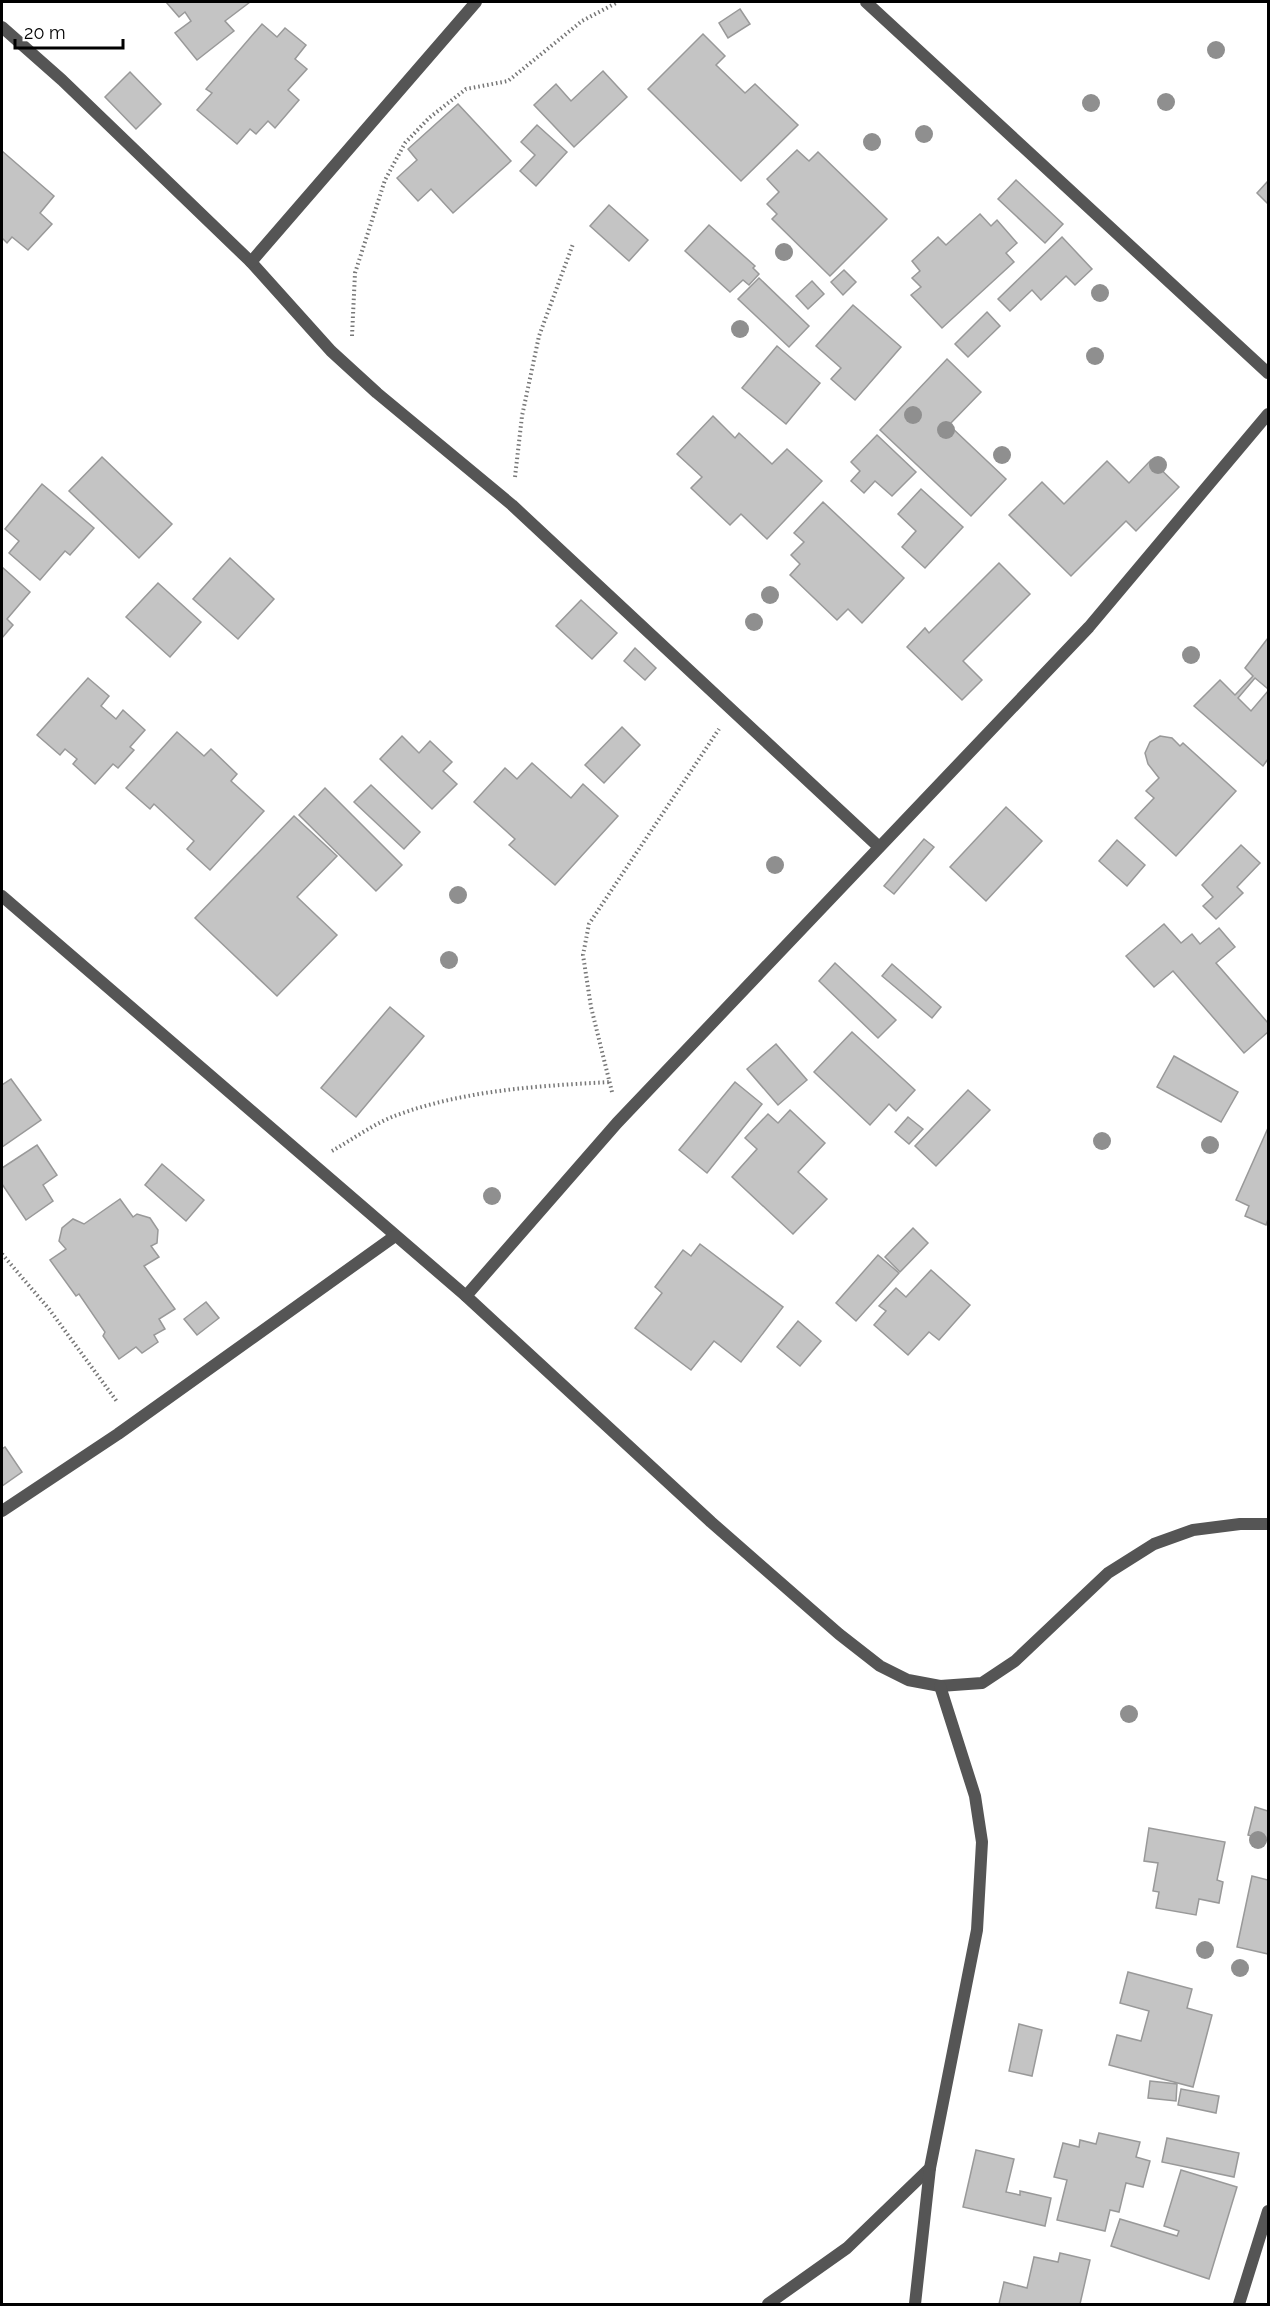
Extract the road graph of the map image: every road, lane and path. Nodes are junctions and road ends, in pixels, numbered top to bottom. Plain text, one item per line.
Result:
1 (476, 2) edge
2 (618, 2) edge
3 (866, 2) edge
4 (2, 27) edge
5 (573, 244) dead end
6 (251, 262) junction
7 (336, 355) junction
8 (1269, 373) edge
9 (1269, 414) edge
10 (512, 505) junction
11 (733, 708) junction
12 (879, 847) junction
13 (2, 896) edge
14 (610, 1082) junction
15 (618, 1122) junction
16 (310, 1163) junction
17 (395, 1236) junction
18 (2, 1254) edge
19 (465, 1296) junction
20 (131, 1424) junction
21 (2, 1511) edge
22 (1269, 1524) edge
23 (940, 1686) junction
24 (930, 2168) junction
25 (1269, 2211) edge
26 (1264, 2239) edge
27 (768, 2304) edge
28 (915, 2304) edge
29 (1239, 2304) edge

1 - 6 street
2 - 7 path
3 - 8 street
4 - 6 street
5 - 10 path
6 - 7 street
7 - 10 street
9 - 12 street
10 - 11 street
11 - 12 street
11 - 14 path
12 - 15 street
13 - 16 street
14 - 15 path
14 - 16 path
15 - 19 street
16 - 17 street
17 - 19 street
17 - 20 street
18 - 20 path
19 - 23 street
20 - 21 street
22 - 23 street
23 - 24 street
24 - 27 street
24 - 28 street
25 - 26 street
26 - 29 street

